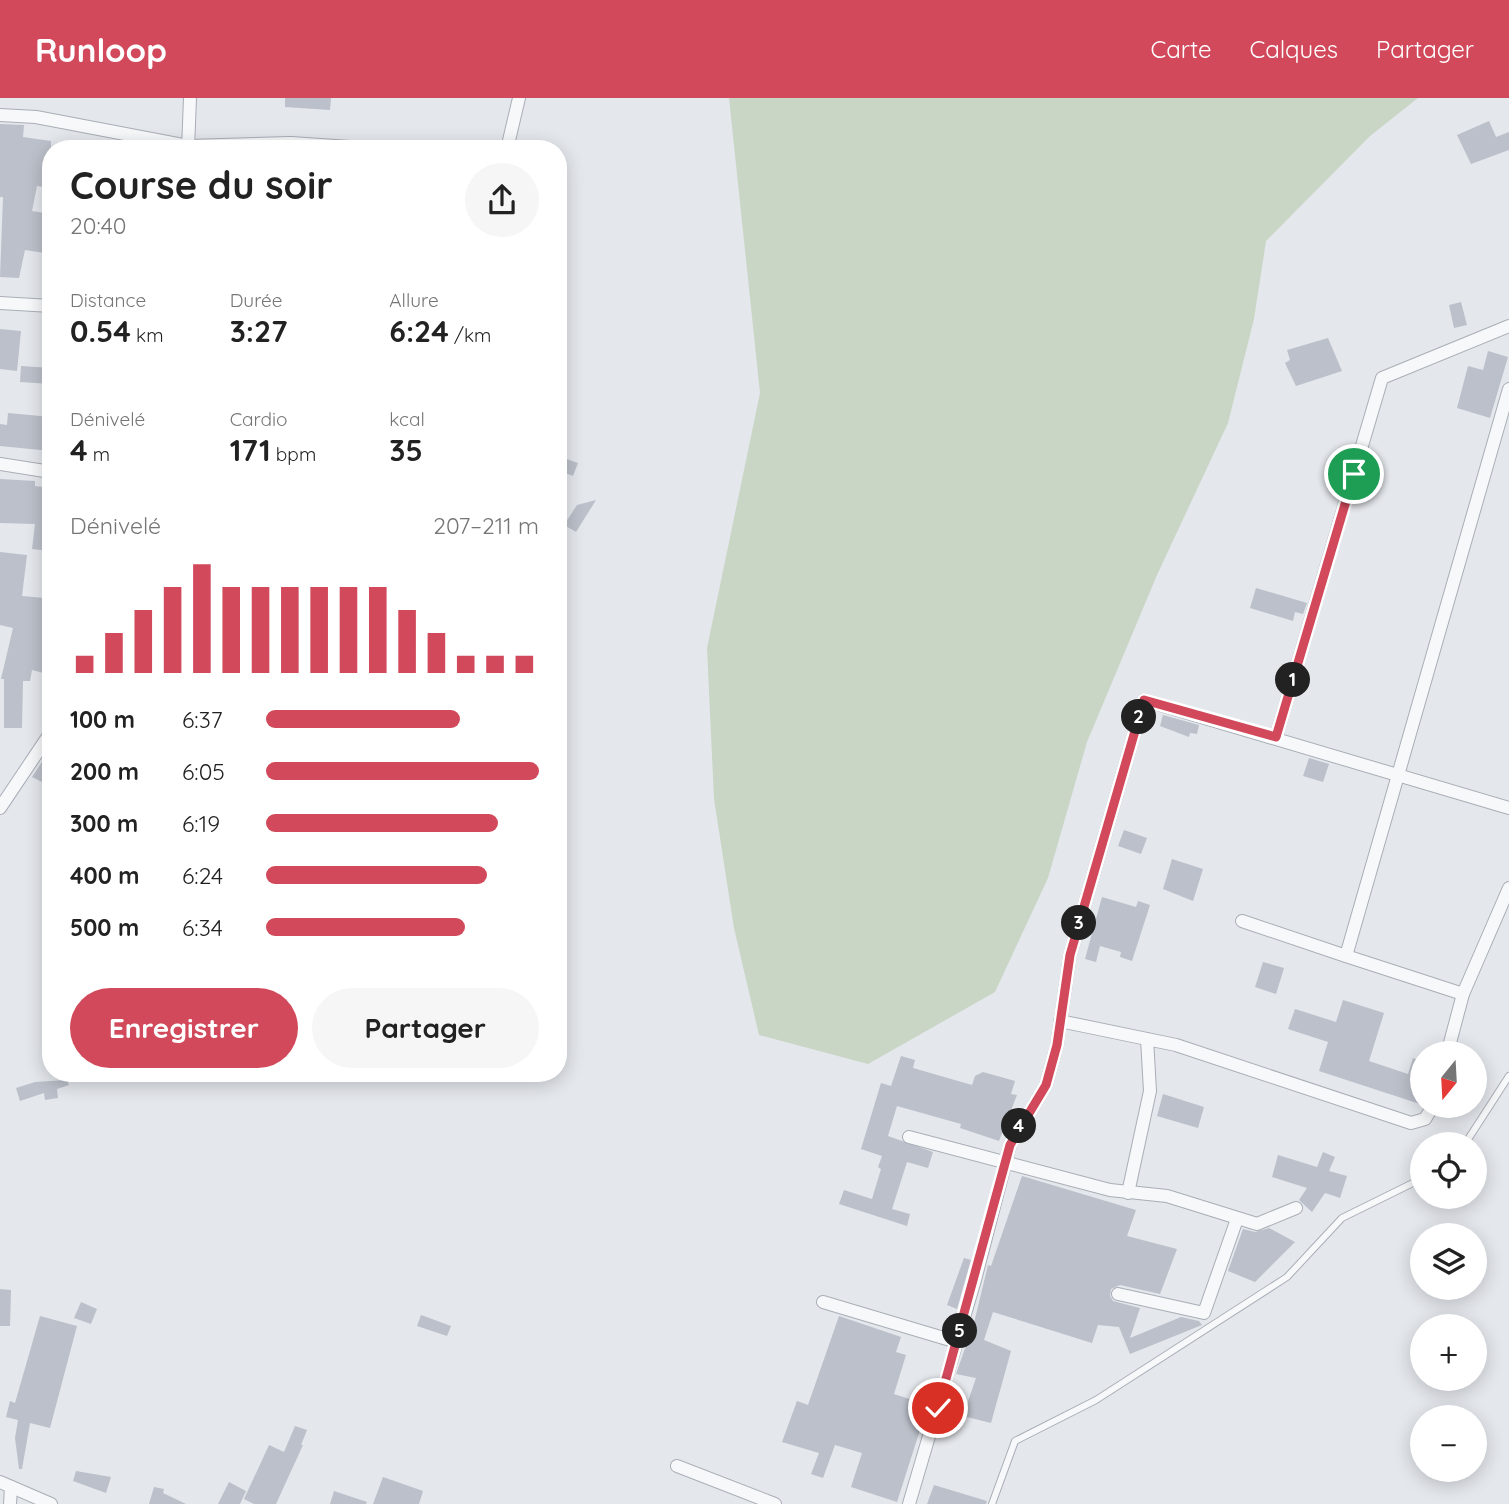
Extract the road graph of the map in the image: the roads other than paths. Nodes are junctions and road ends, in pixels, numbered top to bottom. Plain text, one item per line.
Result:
1 (190, 98) edge
2 (519, 98) edge
3 (0, 116) edge
4 (153, 140) edge
5 (188, 140) edge
6 (509, 140) edge
7 (0, 303) edge
8 (42, 305) edge
9 (1509, 326) edge
10 (1509, 388) edge
11 (0, 464) edge
12 (42, 471) edge
13 (1276, 737) junction
14 (42, 744) edge
15 (1398, 774) junction
16 (5, 792) edge
17 (0, 808) edge
18 (1509, 808) edge
19 (1509, 888) edge
20 (1242, 921) dead end
21 (1346, 956) junction
22 (1463, 994) junction
23 (1060, 1021) junction
24 (1147, 1040) junction
25 (1450, 1041) edge
26 (1509, 1076) edge
27 (1426, 1118) edge
28 (1473, 1132) edge
29 (909, 1137) dead end
30 (1005, 1162) junction
31 (1410, 1184) edge
32 (1128, 1193) junction
33 (1296, 1208) dead end
34 (1237, 1219) junction
35 (1118, 1294) dead end
36 (823, 1302) dead end
37 (957, 1342) junction
38 (677, 1466) dead end
39 (6, 1485) edge
40 (10, 1504) edge
41 (51, 1504) edge
42 (775, 1504) edge
43 (909, 1504) edge
44 (992, 1504) edge

1 - 5 street
2 - 6 street
3 - 4 street
7 - 8 street
9 - 13 street
10 - 15 street
11 - 12 street
13 - 15 street
13 - 23 street
14 - 16 street
15 - 18 street
15 - 21 street
16 - 17 street
19 - 22 street
20 - 21 street
21 - 22 street
22 - 25 street
23 - 24 street
23 - 30 street
24 - 27 street
24 - 32 street
26 - 28 lane
29 - 30 street
30 - 32 street
30 - 37 street
31 - 44 lane
32 - 34 street
33 - 34 street
34 - 35 street
36 - 37 street
37 - 43 street
38 - 42 street
39 - 40 street
39 - 41 street

